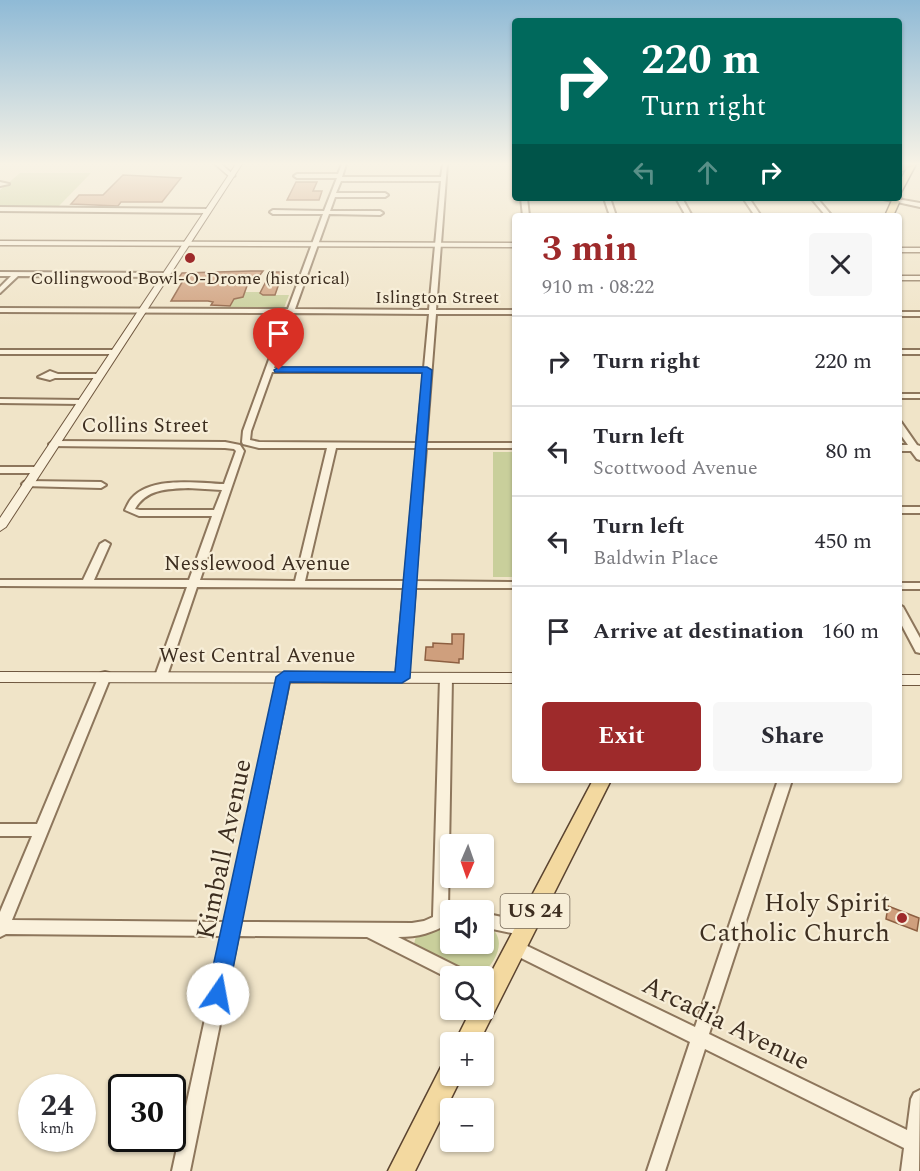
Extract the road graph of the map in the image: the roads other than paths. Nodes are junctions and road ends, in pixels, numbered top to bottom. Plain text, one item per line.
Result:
1 (202, 219) edge
2 (324, 219) edge
3 (440, 219) edge
4 (0, 243) edge
5 (185, 244) junction
6 (315, 244) junction
7 (438, 245) junction
8 (512, 245) edge
9 (902, 250) edge
10 (920, 250) edge
11 (0, 274) edge
12 (16, 274) junction
13 (165, 275) junction
14 (902, 278) edge
15 (920, 278) edge
16 (0, 291) edge
17 (0, 310) edge
18 (141, 310) junction
19 (290, 311) junction
20 (432, 312) junction
21 (512, 312) edge
22 (902, 314) edge
23 (920, 314) edge
24 (0, 352) edge
25 (114, 352) junction
26 (902, 352) edge
27 (920, 352) edge
28 (269, 370) junction
29 (427, 370) junction
30 (55, 376) dead end
31 (98, 376) junction
32 (902, 396) edge
33 (920, 396) edge
34 (0, 402) edge
35 (81, 402) junction
36 (902, 429) edge
37 (54, 444) junction
38 (332, 446) junction
39 (421, 446) junction
40 (512, 446) edge
41 (917, 448) edge
42 (920, 457) edge
43 (0, 470) edge
44 (37, 470) junction
45 (27, 484) junction
46 (101, 485) dead end
47 (228, 487) junction
48 (902, 510) edge
49 (920, 510) edge
50 (218, 513) junction
51 (0, 527) edge
52 (105, 544) dead end
53 (0, 583) edge
54 (87, 583) junction
55 (194, 583) junction
56 (299, 584) junction
57 (409, 584) junction
58 (512, 585) edge
59 (902, 586) edge
60 (920, 586) edge
61 (902, 615) edge
62 (920, 649) edge
63 (105, 676) junction
64 (161, 676) junction
65 (0, 677) edge
66 (284, 677) junction
67 (402, 678) junction
68 (446, 678) junction
69 (512, 678) edge
70 (902, 680) edge
71 (920, 680) edge
72 (600, 783) edge
73 (784, 783) edge
74 (0, 830) edge
75 (41, 830) junction
76 (445, 900) edge
77 (440, 919) edge
78 (494, 922) edge
79 (0, 928) edge
80 (231, 928) junction
81 (368, 929) junction
82 (526, 929) junction
83 (516, 948) junction
84 (440, 966) edge
85 (494, 982) edge
86 (699, 1038) junction
87 (445, 1086) edge
88 (920, 1099) edge
89 (914, 1143) junction
90 (181, 1171) edge
91 (401, 1171) edge
92 (656, 1171) edge
93 (910, 1171) edge

1 - 5 main road
2 - 6 street
3 - 7 street
4 - 5 street
5 - 6 street
5 - 13 main road
6 - 7 street
6 - 19 street
7 - 8 street
7 - 20 street
9 - 10 street
11 - 12 street
12 - 13 street
12 - 16 street
13 - 18 main road
14 - 15 street
17 - 18 street, Islington Street
18 - 19 street, Islington Street
18 - 25 main road
19 - 20 street, Islington Street
19 - 28 street
20 - 21 street, Islington Street
20 - 29 street
22 - 23 street
24 - 25 street
25 - 31 main road
26 - 27 street
28 - 29 street
28 - 38 street
29 - 39 street
30 - 31 street
31 - 35 main road
32 - 33 street
34 - 35 street
35 - 37 main road
36 - 41 street
37 - 44 main road
37 - 47 street, Collins Street
38 - 39 street
38 - 56 street
39 - 40 street
39 - 57 street
41 - 42 street
43 - 44 street
44 - 45 main road
45 - 46 street
45 - 51 main road
47 - 50 street
47 - 50 street
48 - 49 street
50 - 55 street
52 - 54 street
53 - 54 street, Nesslewood Avenue
54 - 55 street, Nesslewood Avenue
55 - 56 street, Nesslewood Avenue
55 - 64 street
56 - 57 street, Nesslewood Avenue
57 - 58 street, Nesslewood Avenue
57 - 67 street
59 - 60 street
61 - 62 street
63 - 64 main road, West Central Avenue
63 - 65 main road, West Central Avenue
63 - 75 street
64 - 66 main road, West Central Avenue
66 - 67 main road, West Central Avenue
66 - 80 street, Kimball Avenue
67 - 68 main road, West Central Avenue
68 - 69 main road, West Central Avenue
68 - 76 street
70 - 71 main road
72 - 82 main road, US 24
73 - 86 street
74 - 75 street
75 - 79 street
77 - 81 street
78 - 82 street
79 - 80 street
80 - 81 street
80 - 90 street, Kimball Avenue
81 - 84 street
82 - 83 main road, US 24
83 - 85 main road, US 24
83 - 86 street, Arcadia Avenue
86 - 89 street, Arcadia Avenue
86 - 92 street
87 - 91 main road
88 - 89 street
89 - 93 street

